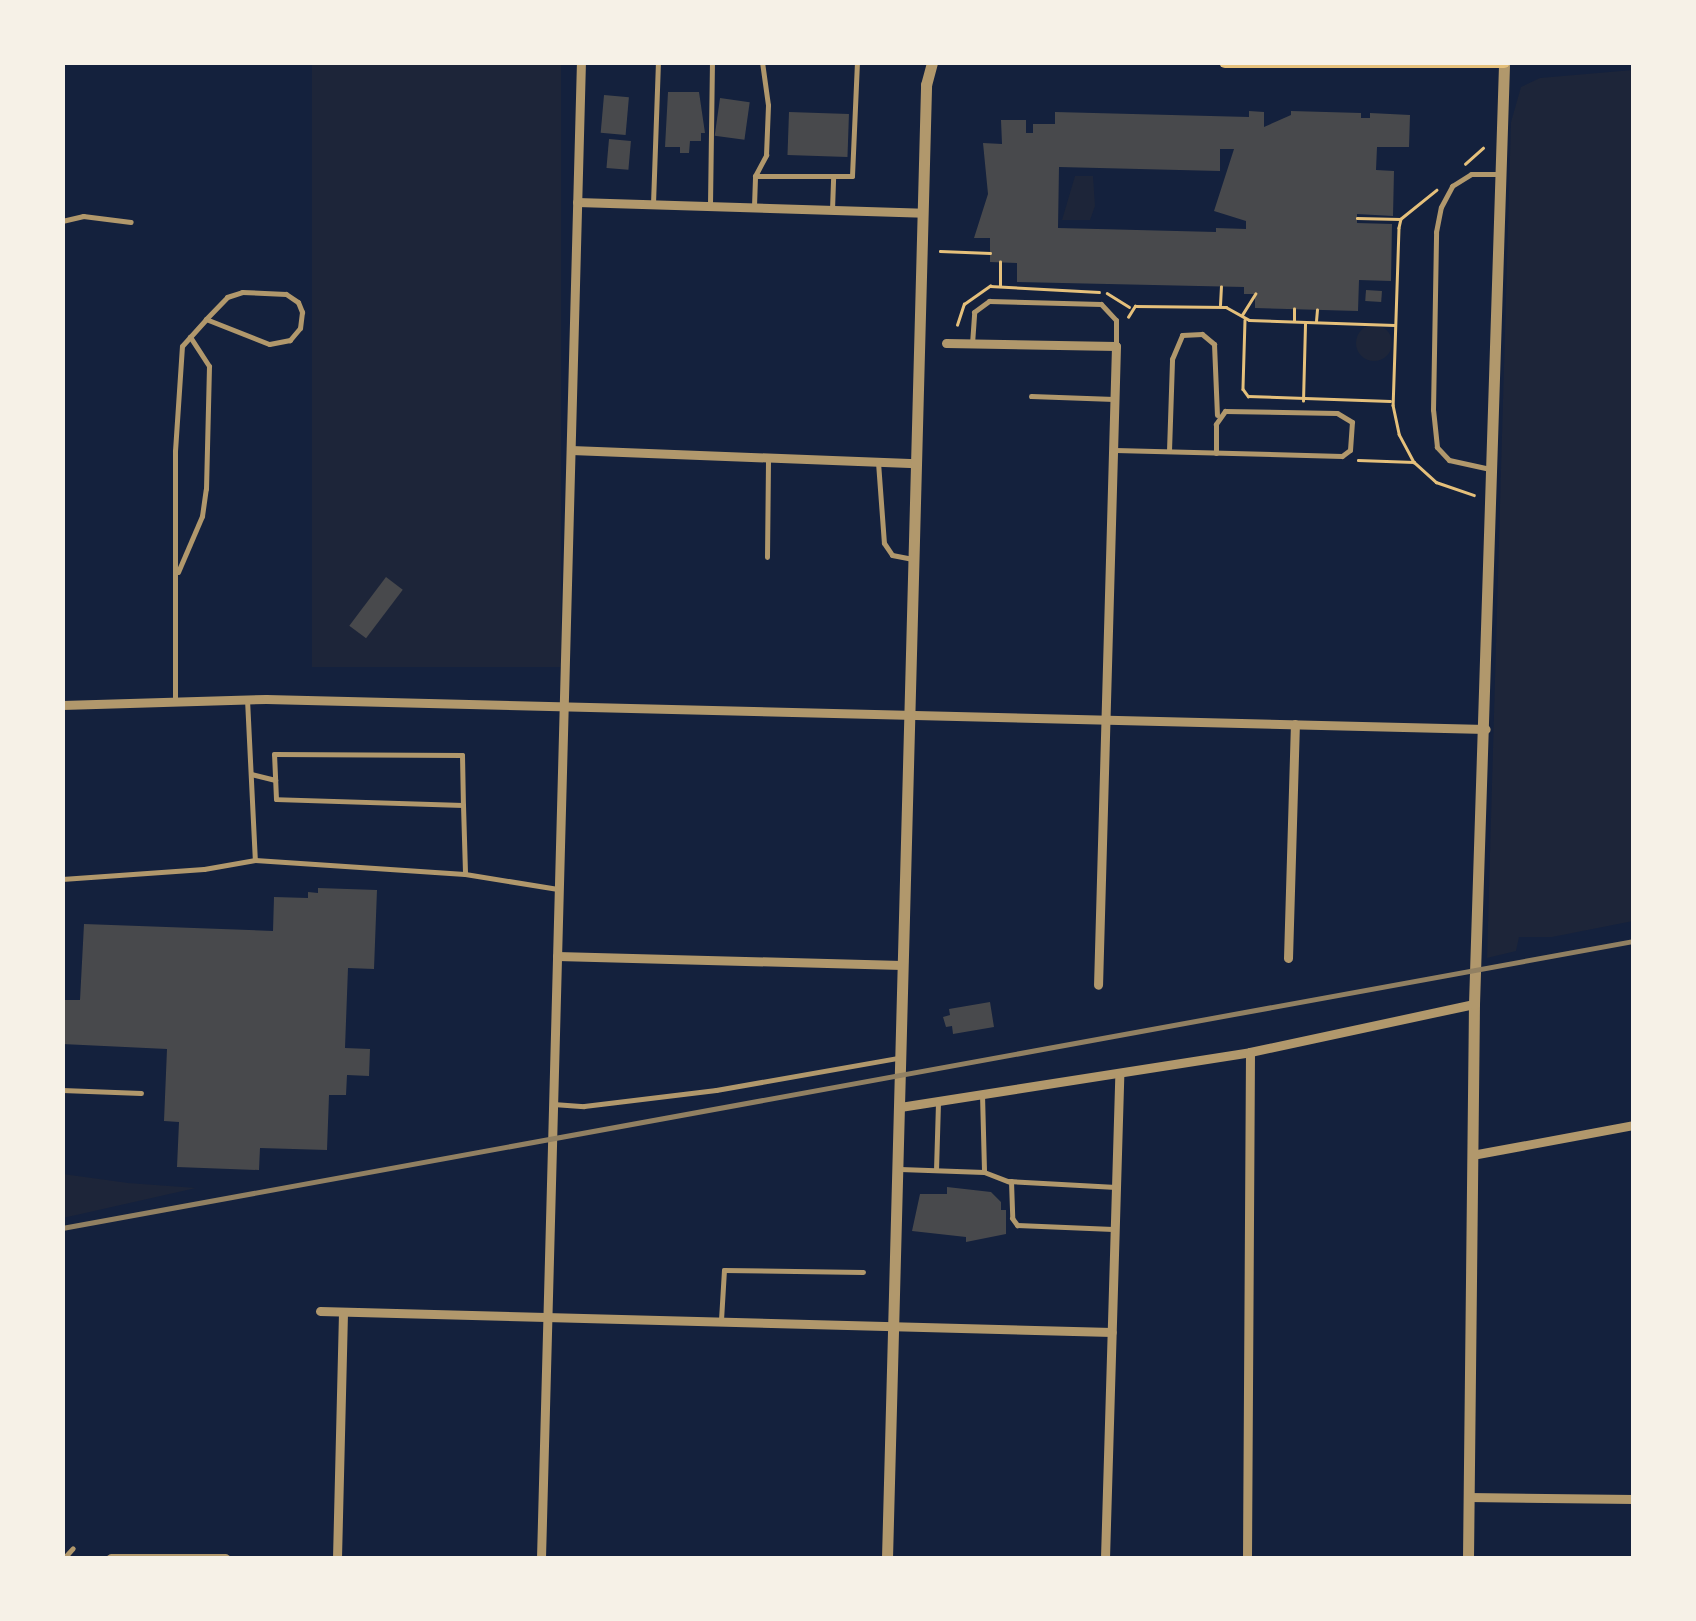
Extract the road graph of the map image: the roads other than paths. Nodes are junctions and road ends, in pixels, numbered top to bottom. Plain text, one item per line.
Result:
1 (581, 62) edge
2 (658, 62) edge
3 (712, 62) edge
4 (762, 62) edge
5 (858, 62) edge
6 (932, 62) edge
7 (1225, 62) edge
8 (1504, 62) edge
9 (1501, 174) junction
10 (754, 176) junction
11 (833, 178) junction
12 (577, 202) junction
13 (653, 204) junction
14 (710, 206) junction
15 (754, 208) junction
16 (832, 210) junction
17 (923, 212) junction
18 (62, 221) edge
19 (131, 222) dead end
20 (206, 318) junction
21 (190, 336) junction
22 (946, 343) dead end
23 (972, 344) junction
24 (1116, 346) junction
25 (1031, 396) dead end
26 (1117, 400) junction
27 (1218, 418) junction
28 (570, 450) junction
29 (1115, 450) junction
30 (1169, 452) junction
31 (1216, 452) junction
32 (768, 459) junction
33 (878, 462) junction
34 (916, 463) junction
35 (1493, 470) junction
36 (766, 557) dead end
37 (914, 560) junction
38 (176, 576) junction
39 (175, 699) junction
40 (248, 699) junction
41 (62, 704) edge
42 (563, 706) junction
43 (909, 712) junction
44 (1106, 717) junction
45 (1294, 724) junction
46 (1486, 728) junction
47 (251, 774) junction
48 (275, 780) junction
49 (463, 805) junction
50 (256, 860) junction
51 (465, 874) junction
52 (62, 879) edge
53 (558, 888) junction
54 (556, 956) junction
55 (1288, 958) dead end
56 (902, 964) junction
57 (1098, 985) dead end
58 (1474, 1004) junction
59 (1250, 1052) junction
60 (900, 1058) junction
61 (1119, 1074) junction
62 (62, 1090) edge
63 (141, 1093) dead end
64 (982, 1094) junction
65 (938, 1101) junction
66 (553, 1104) junction
67 (900, 1107) junction
68 (1634, 1125) edge
69 (1472, 1154) junction
70 (897, 1169) junction
71 (936, 1170) junction
72 (984, 1172) junction
73 (1011, 1182) junction
74 (1116, 1187) junction
75 (1115, 1229) junction
76 (863, 1272) dead end
77 (320, 1311) dead end
78 (343, 1313) junction
79 (548, 1317) junction
80 (721, 1323) junction
81 (893, 1328) junction
82 (1112, 1332) junction
83 (1468, 1497) junction
84 (1634, 1500) edge
85 (73, 1548) dead end
86 (64, 1558) edge
87 (111, 1558) edge
88 (225, 1558) edge
89 (337, 1558) edge
90 (541, 1558) edge
91 (887, 1558) edge
92 (1105, 1558) edge
93 (1246, 1558) edge
94 (1468, 1558) edge

1 - 12 street
2 - 13 lane
3 - 14 lane
4 - 10 lane
5 - 11 lane
6 - 17 street
7 - 8 main road
8 - 9 street
9 - 35 street
9 - 35 lane
10 - 11 lane
10 - 15 lane
11 - 16 lane
12 - 13 street
12 - 28 street
13 - 14 street
14 - 15 street
15 - 16 street
16 - 17 street
17 - 34 street
18 - 19 lane
20 - 20 lane
20 - 21 lane
21 - 38 lane
21 - 38 lane
22 - 23 street
23 - 24 street
23 - 24 lane
24 - 26 street
25 - 26 lane
26 - 29 street
27 - 30 lane
27 - 31 lane
27 - 31 lane
28 - 32 street
28 - 42 street
29 - 30 lane
29 - 44 street
30 - 31 lane
32 - 33 street
32 - 36 lane
33 - 34 street
33 - 37 lane
34 - 37 street
35 - 46 street
37 - 43 street
38 - 39 lane
39 - 40 street
39 - 41 street
40 - 42 street
40 - 47 lane
42 - 43 street
42 - 53 street
43 - 44 street
43 - 56 street
44 - 45 street
44 - 57 street
45 - 46 street
45 - 55 street
46 - 58 street
47 - 48 lane
47 - 50 lane
48 - 49 lane
48 - 49 lane
49 - 51 lane
50 - 51 lane
50 - 52 lane
51 - 53 lane
53 - 54 street
54 - 56 street
54 - 66 street
56 - 60 street
58 - 59 street
58 - 69 street
59 - 61 street
59 - 93 street
60 - 66 lane
60 - 67 street
61 - 64 street
61 - 74 street
62 - 63 lane
64 - 65 street
64 - 72 lane
65 - 67 street
65 - 71 lane
66 - 79 street
67 - 70 street
68 - 69 street
69 - 83 street
70 - 71 lane
70 - 81 street
71 - 72 lane
72 - 73 lane
73 - 74 lane
73 - 75 lane
74 - 75 street
75 - 82 street
76 - 80 lane
77 - 78 street
78 - 79 street
78 - 89 street
79 - 80 street
79 - 90 street
80 - 81 street
81 - 82 street
81 - 91 street
82 - 92 street
83 - 84 street
83 - 94 street
85 - 86 lane
87 - 88 street

